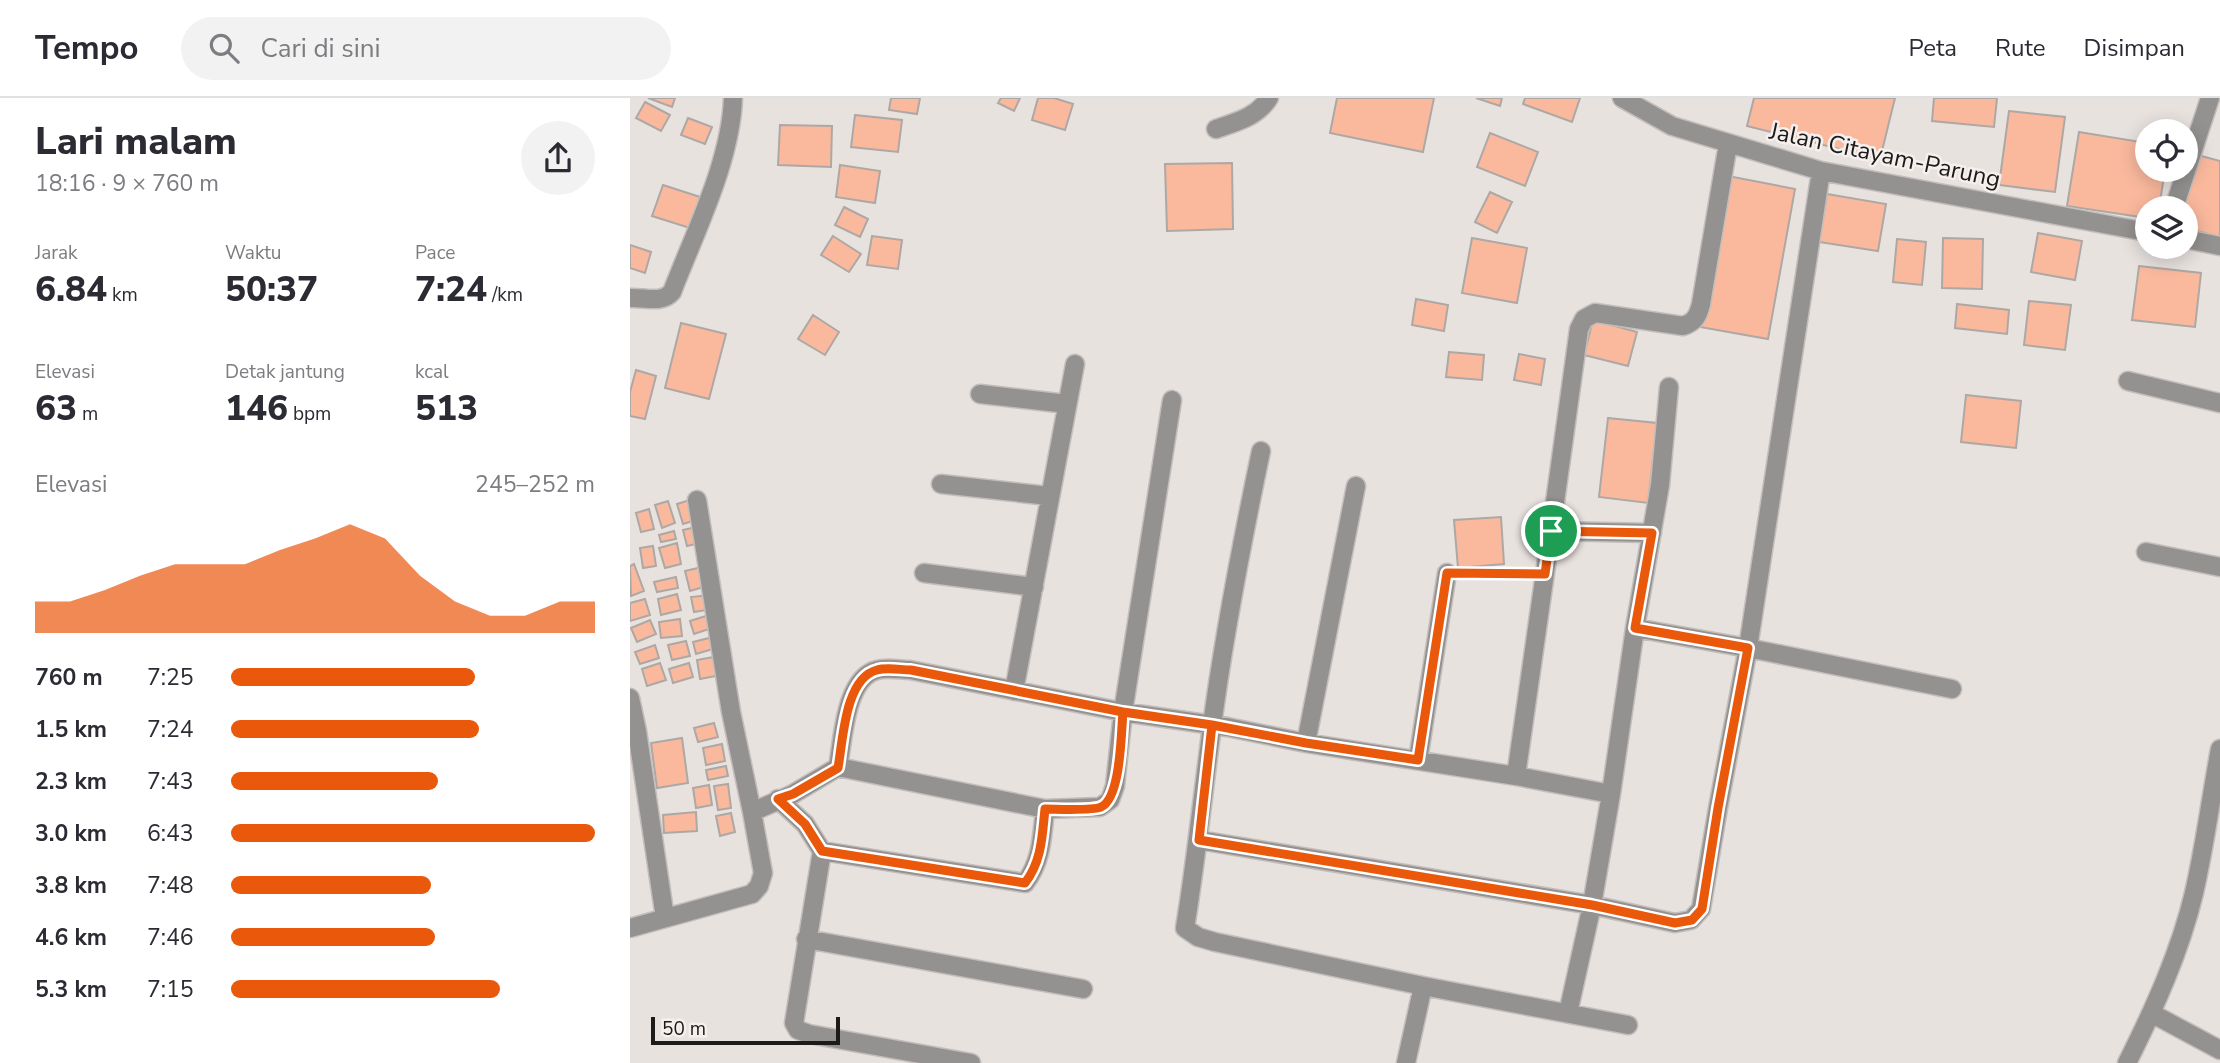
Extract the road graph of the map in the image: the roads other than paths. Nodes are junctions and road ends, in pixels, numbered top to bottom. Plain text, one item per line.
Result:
1 (733, 98) edge
2 (1269, 98) edge
3 (1622, 98) edge
4 (2210, 98) edge
5 (1216, 129) dead end
6 (1728, 144) junction
7 (1821, 171) junction
8 (2178, 196) edge
9 (2135, 230) edge
10 (2198, 241) edge
11 (2220, 246) edge
12 (630, 298) edge
13 (1075, 363) dead end
14 (2128, 380) dead end
15 (1669, 387) dead end
16 (979, 394) dead end
17 (1172, 400) dead end
18 (2220, 402) edge
19 (1067, 404) junction
20 (1261, 451) dead end
21 (941, 484) dead end
22 (1356, 486) dead end
23 (1049, 496) junction
24 (697, 500) dead end
25 (1551, 531) junction
26 (1652, 533) junction
27 (2146, 552) dead end
28 (2220, 568) edge
29 (924, 573) dead end
30 (1447, 573) road end
31 (1034, 587) junction
32 (1635, 628) junction
33 (1748, 648) junction
34 (1952, 690) dead end
35 (1014, 691) junction
36 (630, 700) edge
37 (1123, 712) junction
38 (1212, 725) junction
39 (1306, 743) junction
40 (2220, 749) edge
41 (1418, 760) junction
42 (838, 768) junction
43 (1516, 776) junction
44 (1611, 794) junction
45 (785, 797) junction
46 (1045, 809) junction
47 (752, 812) junction
48 (1199, 840) junction
49 (822, 851) junction
50 (1592, 905) junction
51 (665, 918) junction
52 (630, 928) edge
53 (806, 939) junction
54 (1423, 986) junction
55 (1083, 989) dead end
56 (1567, 1013) junction
57 (2151, 1013) junction
58 (1628, 1025) dead end
59 (2220, 1050) edge
60 (971, 1063) edge
61 (1405, 1063) edge
62 (2127, 1063) edge

1 - 12 street
2 - 5 street
3 - 6 street, Jalan Citayam-Parung
4 - 8 street
6 - 7 street, Jalan Citayam-Parung
6 - 25 street
7 - 9 street, Jalan Citayam-Parung
7 - 33 street
10 - 11 street
13 - 19 street
14 - 18 street
15 - 26 street
16 - 19 street
17 - 37 street
19 - 23 street
20 - 38 street
21 - 23 street
22 - 39 street
23 - 31 street
24 - 47 street
25 - 26 street
25 - 43 street
26 - 32 street
27 - 28 street
29 - 31 street
30 - 41 street
31 - 35 street
32 - 33 street
32 - 44 street
33 - 34 street
33 - 50 street
35 - 37 street
35 - 42 street
36 - 51 street
37 - 38 street
37 - 46 street
38 - 39 street
38 - 48 street
39 - 41 street
40 - 57 street
41 - 43 street
42 - 45 street
42 - 46 street
43 - 44 street
44 - 50 street
45 - 47 street
45 - 49 street
46 - 49 street
47 - 51 street
48 - 50 street
48 - 54 street
49 - 53 street
50 - 56 street
51 - 52 street
53 - 55 street
53 - 60 street
54 - 56 street
54 - 61 street
56 - 58 street
57 - 59 street
57 - 62 street

